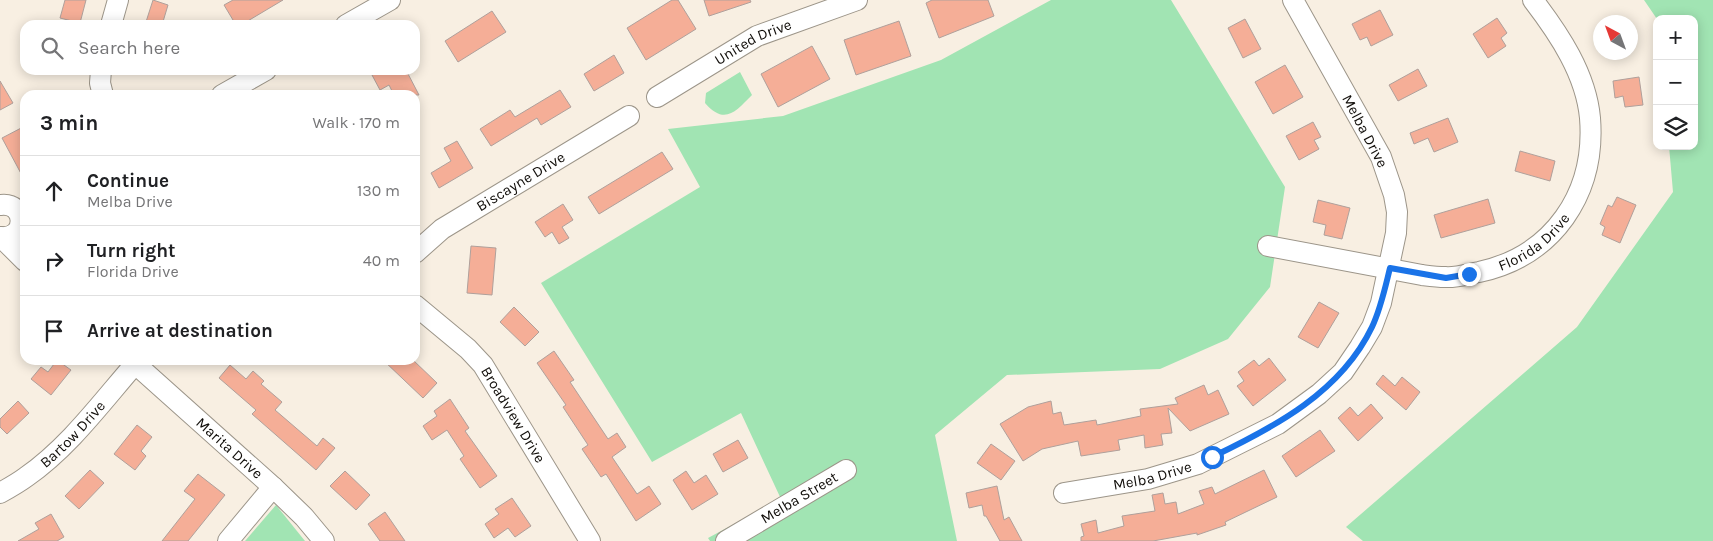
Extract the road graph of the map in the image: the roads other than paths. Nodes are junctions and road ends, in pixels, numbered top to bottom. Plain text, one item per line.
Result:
1 (118, 0) edge
2 (390, 0) edge
3 (857, 0) edge
4 (1293, 0) edge
5 (1533, 0) edge
6 (112, 20) edge
7 (355, 20) edge
8 (101, 75) edge
9 (257, 75) edge
10 (102, 90) edge
11 (231, 90) edge
12 (657, 97) dead end
13 (628, 116) dead end
14 (15, 215) edge
15 (0, 237) edge
16 (1268, 246) dead end
17 (420, 249) edge
18 (20, 257) edge
19 (1390, 268) junction
20 (420, 309) edge
21 (131, 365) edge
22 (136, 365) edge
23 (846, 470) dead end
24 (272, 487) junction
25 (0, 493) edge
26 (1064, 493) dead end
27 (228, 541) edge
28 (324, 541) edge
29 (590, 541) edge
30 (726, 541) edge

1 - 6 street
2 - 7 street
3 - 12 street, United Drive
4 - 19 street, Melba Drive
5 - 19 street, Florida Drive
8 - 10 street
9 - 11 street
13 - 17 street, Biscayne Drive
14 - 15 street
15 - 18 street
16 - 19 street, Florida Drive
19 - 26 street, Melba Drive
20 - 29 street, Broadview Drive
21 - 25 street, Bartow Drive
22 - 24 street, Marita Drive
23 - 30 street, Melba Street
24 - 27 street
24 - 28 street, Marita Drive

